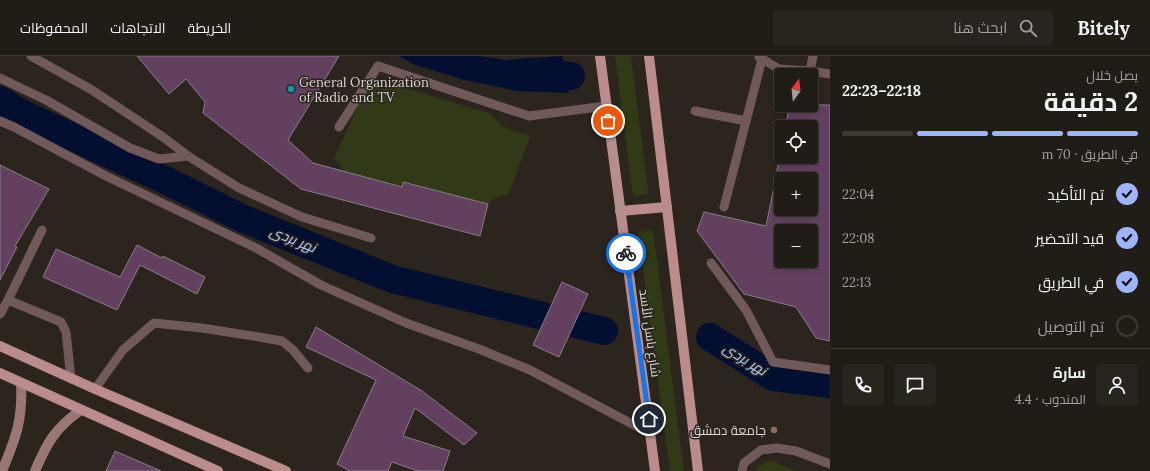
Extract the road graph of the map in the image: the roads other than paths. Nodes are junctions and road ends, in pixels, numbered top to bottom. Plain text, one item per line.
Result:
1 (31, 56) edge
2 (600, 56) edge
3 (649, 56) edge
4 (813, 56) edge
5 (760, 58) edge
6 (777, 68) edge
7 (810, 68) edge
8 (818, 72) edge
9 (830, 74) edge
10 (0, 78) edge
11 (606, 106) junction
12 (694, 111) dead end
13 (0, 121) edge
14 (746, 121) junction
15 (339, 127) dead end
16 (188, 156) junction
17 (667, 207) junction
18 (724, 207) dead end
19 (620, 211) junction
20 (42, 230) dead end
21 (371, 238) dead end
22 (711, 263) dead end
23 (8, 300) junction
24 (0, 314) edge
25 (0, 346) edge
26 (308, 368) dead end
27 (830, 370) edge
28 (0, 374) edge
29 (71, 378) junction
30 (21, 383) junction
31 (95, 389) junction
32 (81, 410) junction
33 (651, 434) junction
34 (830, 464) edge
35 (2, 471) edge
36 (35, 471) edge
37 (218, 471) edge
38 (286, 471) edge
39 (655, 471) edge
40 (698, 471) edge
41 (742, 471) edge

1 - 16 lane
2 - 11 main road, شارع باسل الأسد
3 - 17 main road
4 - 7 lane
5 - 6 lane
5 - 14 lane
8 - 9 lane
10 - 16 lane
11 - 15 lane
11 - 19 main road, شارع باسل الأسد
12 - 14 lane
13 - 33 lane
14 - 18 lane
16 - 21 lane
17 - 19 main road
17 - 40 main road
19 - 33 main road, شارع باسل الأسد
20 - 23 lane
22 - 27 lane
23 - 24 lane
23 - 29 lane
25 - 29 main road
26 - 31 lane
28 - 30 main road
29 - 31 main road
30 - 32 main road
30 - 35 main road
31 - 38 main road
32 - 36 main road
32 - 37 main road
33 - 39 main road, شارع باسل الأسد
34 - 41 lane

